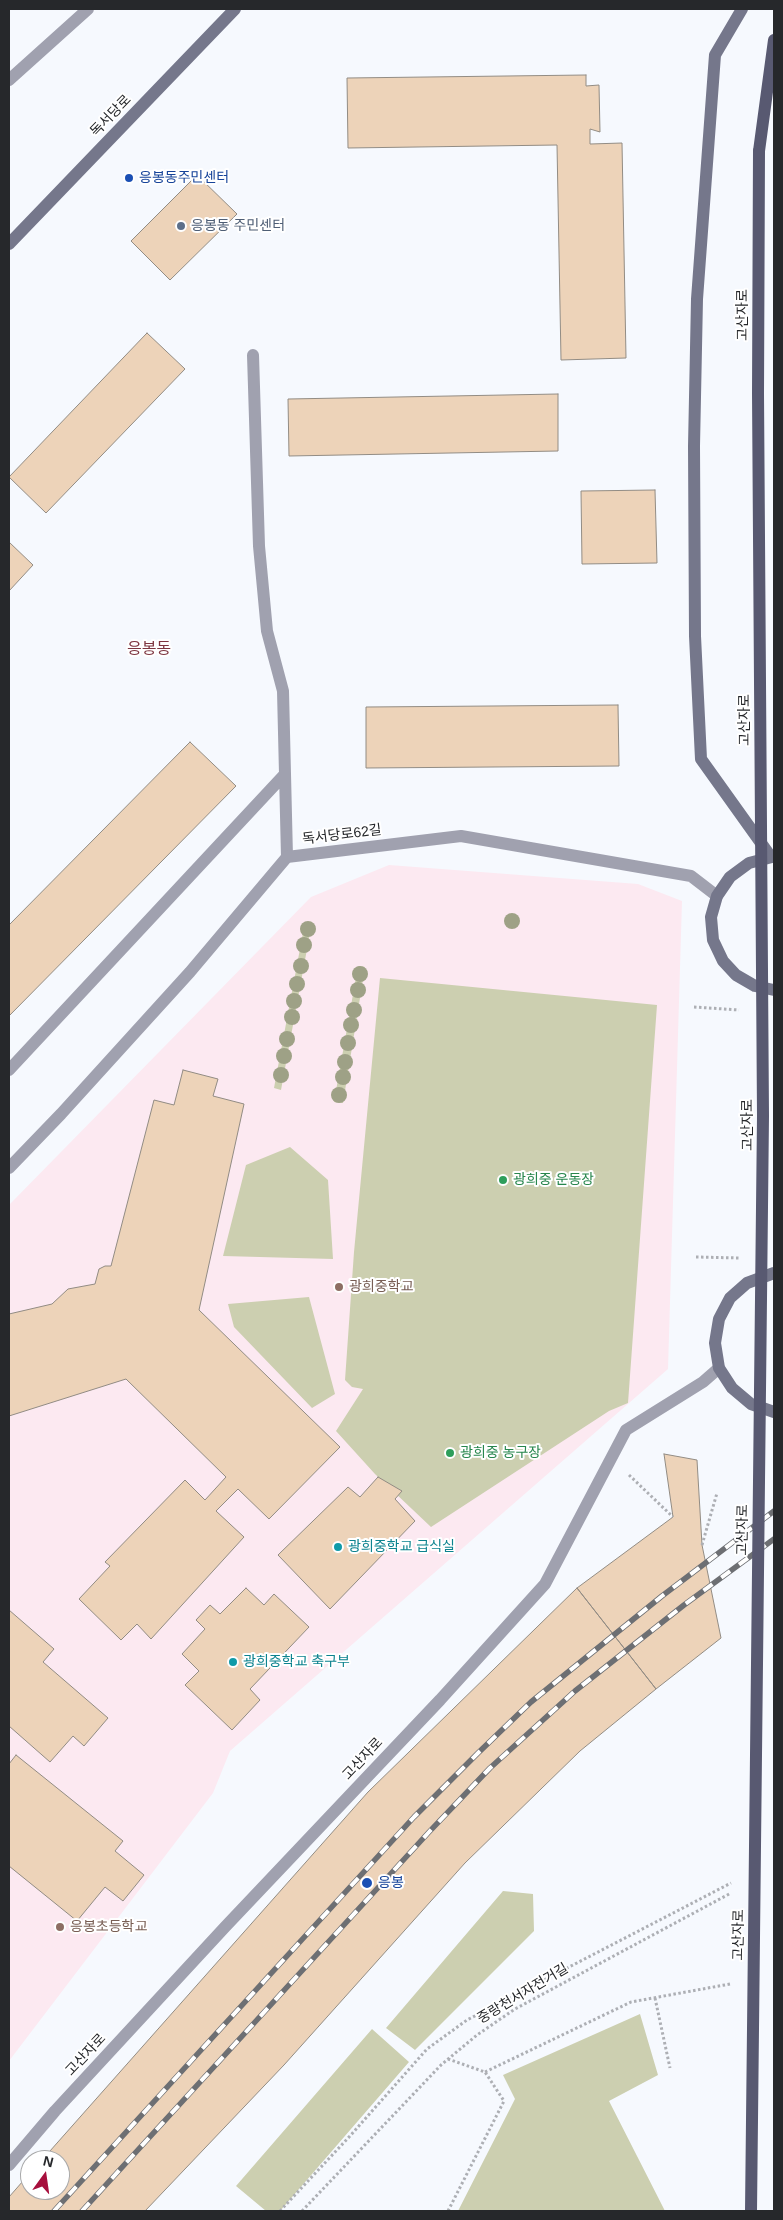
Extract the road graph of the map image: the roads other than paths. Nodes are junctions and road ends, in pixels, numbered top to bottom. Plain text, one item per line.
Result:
1 (88, 9) edge
2 (235, 9) edge
3 (742, 9) edge
4 (774, 40) edge
5 (9, 80) edge
6 (9, 244) edge
7 (253, 355) dead end
8 (285, 774) junction
9 (287, 857) junction
10 (773, 857) edge
11 (717, 896) junction
12 (774, 990) edge
13 (9, 1070) edge
14 (9, 1168) edge
15 (774, 1273) edge
16 (719, 1368) junction
17 (774, 1412) edge
18 (9, 2165) edge
19 (751, 2211) edge

1 - 5 street
2 - 6 main road, 독서당로
3 - 10 main road
4 - 19 main road, 고산자로, bridge
7 - 8 street
8 - 9 street
8 - 13 street
9 - 11 street, 독서당로62길
9 - 14 street, 독서당로62길
10 - 11 main road
11 - 12 main road
15 - 16 main road
16 - 17 main road
16 - 18 street, 고산자로

